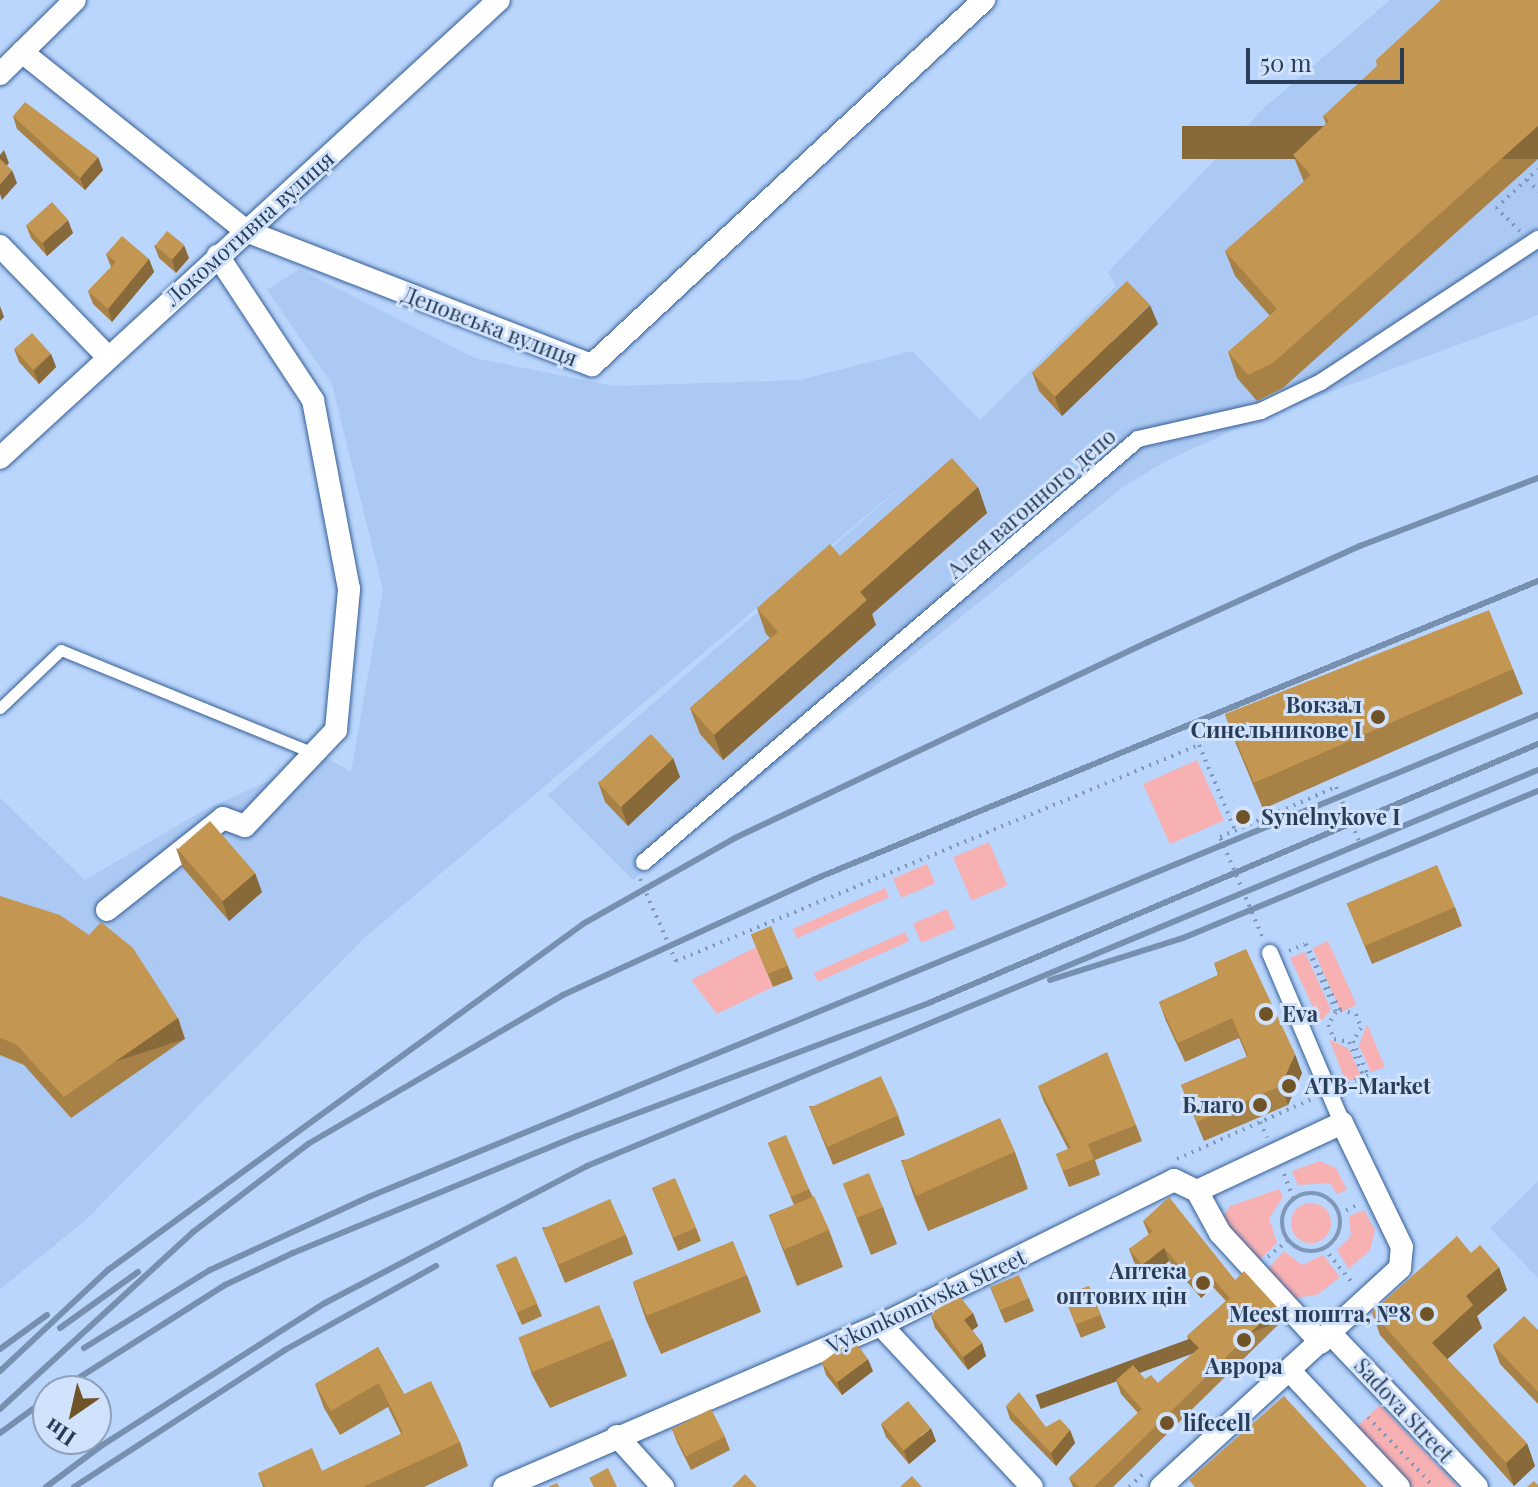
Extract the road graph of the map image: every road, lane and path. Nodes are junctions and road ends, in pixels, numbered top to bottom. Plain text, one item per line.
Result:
1 (75, 0) edge
2 (499, 0) edge
3 (984, 0) edge
4 (22, 52) junction
5 (0, 74) edge
6 (1538, 169) edge
7 (1527, 180) junction
8 (1538, 191) edge
9 (246, 231) junction
10 (1535, 241) edge
11 (0, 246) edge
12 (218, 256) junction
13 (108, 357) junction
14 (0, 458) edge
15 (0, 708) edge
16 (314, 753) junction
17 (1235, 830) junction
18 (1361, 846) dead end
19 (644, 862) joint
20 (107, 910) dead end
21 (1305, 944) junction
22 (1271, 956) junction
23 (1364, 1077) junction
24 (1329, 1091) junction
25 (1342, 1123) junction
26 (1174, 1180) junction
27 (1197, 1191) junction
28 (1324, 1248) junction
29 (1368, 1302) junction
30 (881, 1325) junction
31 (1326, 1338) junction
32 (1290, 1371) junction
33 (1368, 1417) dead end
34 (617, 1436) junction
35 (504, 1487) edge
36 (663, 1487) edge
37 (1032, 1487) edge
38 (1161, 1487) edge
39 (1399, 1487) edge
40 (1434, 1487) edge
41 (1477, 1487) edge

1 - 4 street
2 - 9 street, Локомотивна вулиця
3 - 9 street, Деповська вулиця
4 - 5 street
4 - 9 street, Деповська вулиця
6 - 7 path
7 - 8 path
7 - 10 path
9 - 12 street, Локомотивна вулиця
10 - 19 street, Алея вагонного депо
11 - 13 street
12 - 13 street, Локомотивна вулиця
12 - 16 street
13 - 14 street, Локомотивна вулиця
15 - 16 lane
16 - 20 street
17 - 18 path
17 - 19 path
17 - 22 path
21 - 22 path
21 - 23 path
21 - 23 path
22 - 24 street
23 - 24 path
24 - 25 street
24 - 26 path
25 - 27 street
25 - 29 street
26 - 27 street
26 - 30 street, Vykonkomivska Street
27 - 31 street, Sadova Street
28 - 28 path
28 - 29 path
29 - 31 street
30 - 34 street, Vykonkomivska Street
30 - 37 street
31 - 32 street
31 - 41 street, Sadova Street
32 - 38 street
32 - 39 street
33 - 40 path
34 - 35 street, Vykonkomivska Street
34 - 36 street

